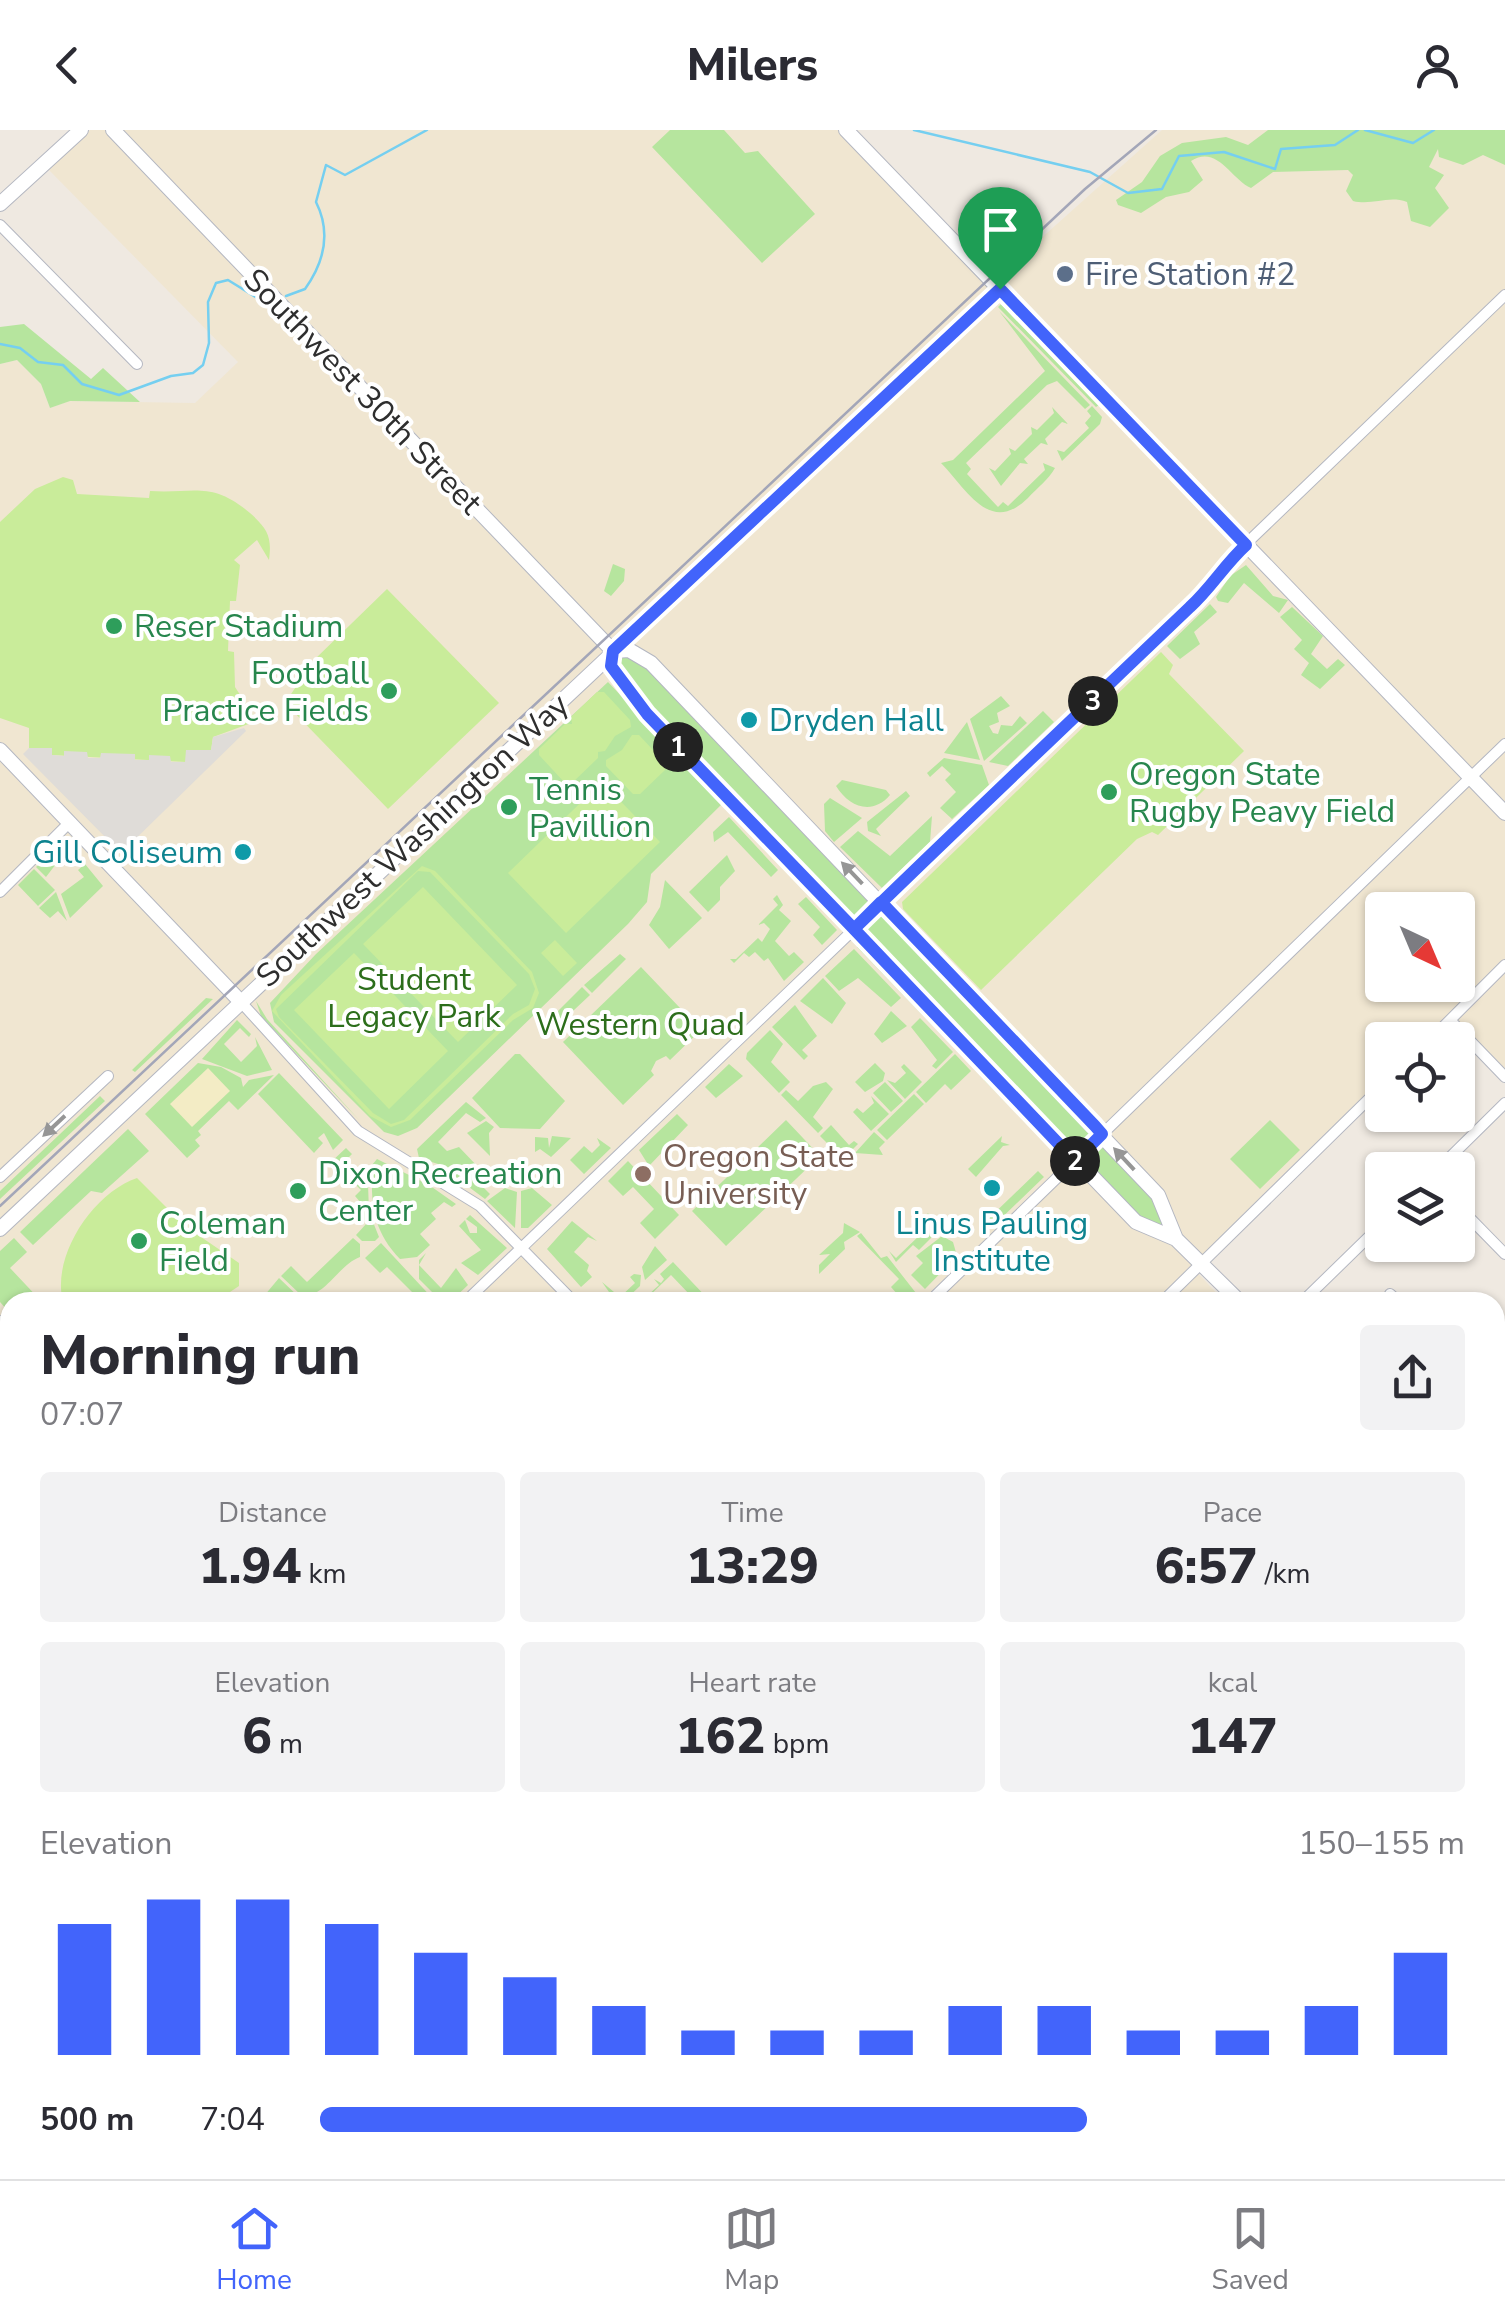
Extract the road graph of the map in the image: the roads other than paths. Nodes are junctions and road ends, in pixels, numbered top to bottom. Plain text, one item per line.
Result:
1 (81, 130) edge
2 (113, 130) edge
3 (846, 130) edge
4 (0, 204) edge
5 (0, 225) edge
6 (1000, 289) junction
7 (1505, 294) edge
8 (137, 364) dead end
9 (1246, 545) junction
10 (613, 651) junction
11 (1505, 744) edge
12 (0, 752) edge
13 (1471, 778) junction
14 (1505, 812) edge
15 (69, 823) junction
16 (0, 892) edge
17 (881, 902) junction
18 (854, 929) junction
19 (1505, 965) edge
20 (240, 1002) junction
21 (1450, 1020) joint
22 (108, 1076) dead end
23 (1505, 1077) edge
24 (1365, 1103) edge
25 (1505, 1104) edge
26 (1102, 1134) junction
27 (1456, 1152) edge
28 (1075, 1161) junction
29 (0, 1177) edge
30 (1475, 1223) edge
31 (0, 1229) edge
32 (1176, 1239) junction
33 (1365, 1241) edge
34 (522, 1248) junction
35 (1505, 1254) edge
36 (1200, 1264) junction
37 (476, 1292) edge
38 (564, 1292) edge
39 (939, 1292) edge
40 (1172, 1292) edge
41 (1229, 1292) edge
42 (1312, 1292) edge

1 - 4 street
2 - 10 street, Southwest 30th Street
3 - 6 street
5 - 8 street
6 - 9 street
6 - 10 street, Southwest Washington Way
7 - 9 street
9 - 13 street
9 - 17 street
17 -> 10 street, Southwest 30th Street
10 - 18 street, Southwest 30th Street
10 - 20 street, Southwest Washington Way
11 - 13 street
12 - 15 street
13 - 14 street
13 - 26 street
15 - 16 street
15 - 20 street
17 - 18 street
17 - 26 street, Southwest 30th Street
18 - 28 street, Southwest 30th Street
18 - 34 street
19 - 21 street
20 - 31 street, Southwest Washington Way
20 - 34 street
21 - 23 street
22 -> 29 street
24 - 36 street
25 - 27 street
26 - 28 street
32 -> 26 street, Southwest 30th Street
28 - 32 street, Southwest 30th Street
28 - 39 street
30 - 35 street
32 - 36 street, Southwest 30th Street
33 - 42 street
34 - 37 street
34 - 38 street
36 - 40 street
36 - 41 street, Southwest 30th Street

